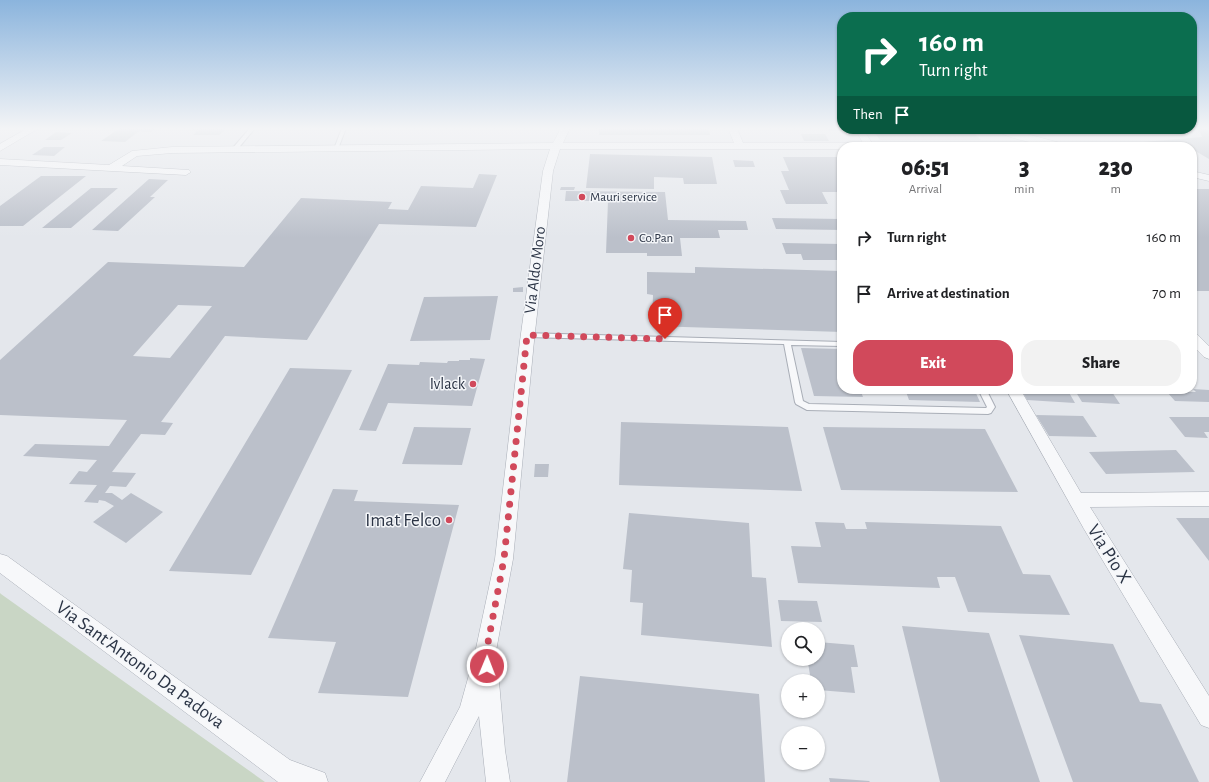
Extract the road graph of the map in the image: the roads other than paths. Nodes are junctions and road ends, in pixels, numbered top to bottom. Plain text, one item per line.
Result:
1 (47, 164) edge
2 (116, 164) edge
3 (551, 164) edge
4 (112, 168) junction
5 (186, 172) dead end
6 (1197, 175) edge
7 (1209, 178) edge
8 (527, 335) junction
9 (787, 342) junction
10 (1197, 342) edge
11 (837, 344) edge
12 (1209, 354) edge
13 (984, 394) edge
14 (1016, 394) edge
15 (1076, 500) junction
16 (1209, 500) edge
17 (0, 562) edge
18 (486, 653) junction
19 (1209, 717) edge
20 (288, 775) edge
21 (316, 782) edge
22 (432, 782) edge
23 (498, 782) edge

1 - 4 street
2 - 4 street
3 - 8 street, Via Aldo Moro
4 - 5 street
6 - 7 street
8 - 9 lane
8 - 18 street, Via Aldo Moro
9 - 11 lane
9 - 13 lane
10 - 12 street
14 - 15 street, Via Pio X
15 - 16 street
15 - 19 street, Via Pio X
17 - 20 street, Via Sant'Antonio Da Padova
18 - 22 street, Via Aldo Moro
18 - 23 street, Via Aldo Moro
20 - 21 street, Via Sant'Antonio Da Padova

